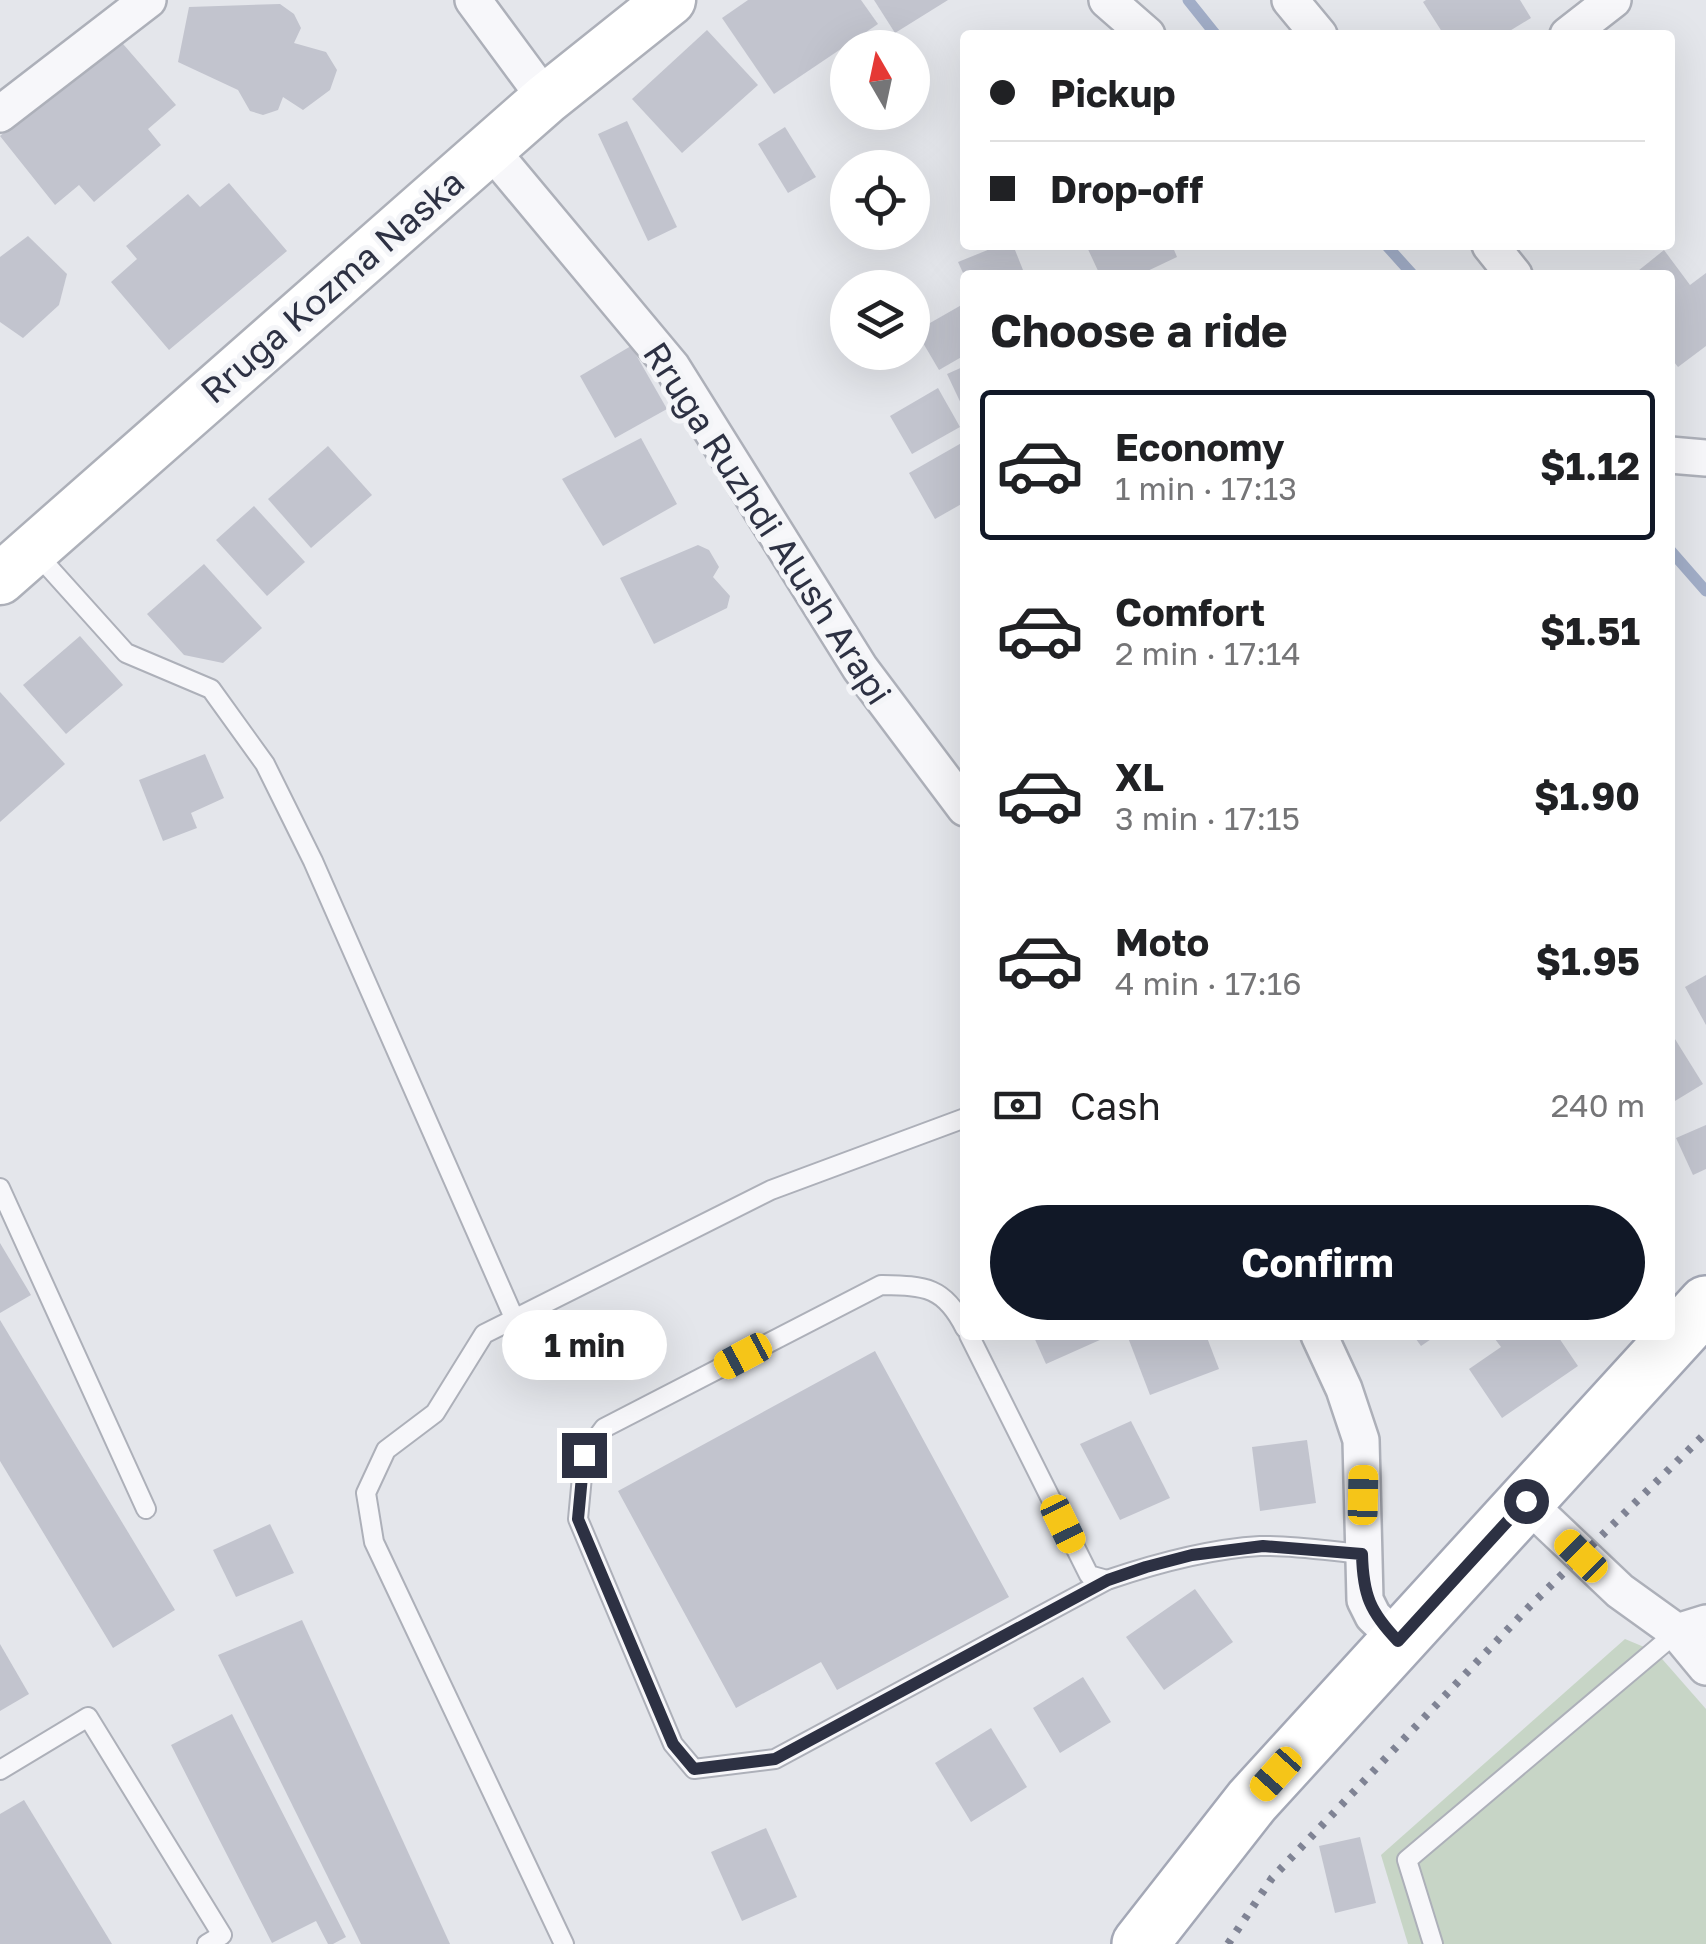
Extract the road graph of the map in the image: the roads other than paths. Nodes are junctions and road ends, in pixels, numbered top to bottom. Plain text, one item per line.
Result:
1 (148, 0) edge
2 (474, 0) edge
3 (670, 0) edge
4 (1106, 0) edge
5 (1290, 0) edge
6 (1613, 0) edge
7 (1141, 30) edge
8 (1315, 30) edge
9 (1574, 30) edge
10 (546, 99) junction
11 (0, 114) edge
12 (490, 149) junction
13 (1494, 250) edge
14 (1510, 270) edge
15 (1675, 456) edge
16 (1706, 458) edge
17 (16, 564) edge
18 (960, 801) edge
19 (960, 1120) edge
20 (0, 1188) edge
21 (1706, 1304) edge
22 (960, 1317) edge
23 (515, 1320) junction
24 (1675, 1338) edge
25 (972, 1340) edge
26 (1321, 1340) edge
27 (1673, 1340) edge
28 (1526, 1501) junction
29 (146, 1509) dead end
30 (1362, 1554) junction
31 (1108, 1580) junction
32 (1691, 1627) edge
33 (1398, 1641) junction
34 (1706, 1667) edge
35 (0, 1770) edge
36 (207, 1944) edge
37 (564, 1944) edge
38 (1140, 1944) edge
39 (1433, 1944) edge

1 - 11 street
2 - 10 street
3 - 10 main road, Rruga Kozma Naska
4 - 7 street
5 - 8 street
6 - 9 street
10 - 12 main road, Rruga Kozma Naska
12 - 17 main road, Rruga Kozma Naska
12 - 18 street, Rruga Ruzhdi Alush Arapi
13 - 14 street
15 - 16 street
17 - 23 lane
19 - 23 lane
20 - 29 lane
21 - 24 main road
22 - 31 lane
23 - 37 lane
25 - 31 lane
26 - 30 street
27 - 28 main road
28 - 32 street
28 - 33 main road
30 - 31 lane
30 - 33 street
32 - 34 street
32 - 39 lane
33 - 38 main road
35 - 36 lane

